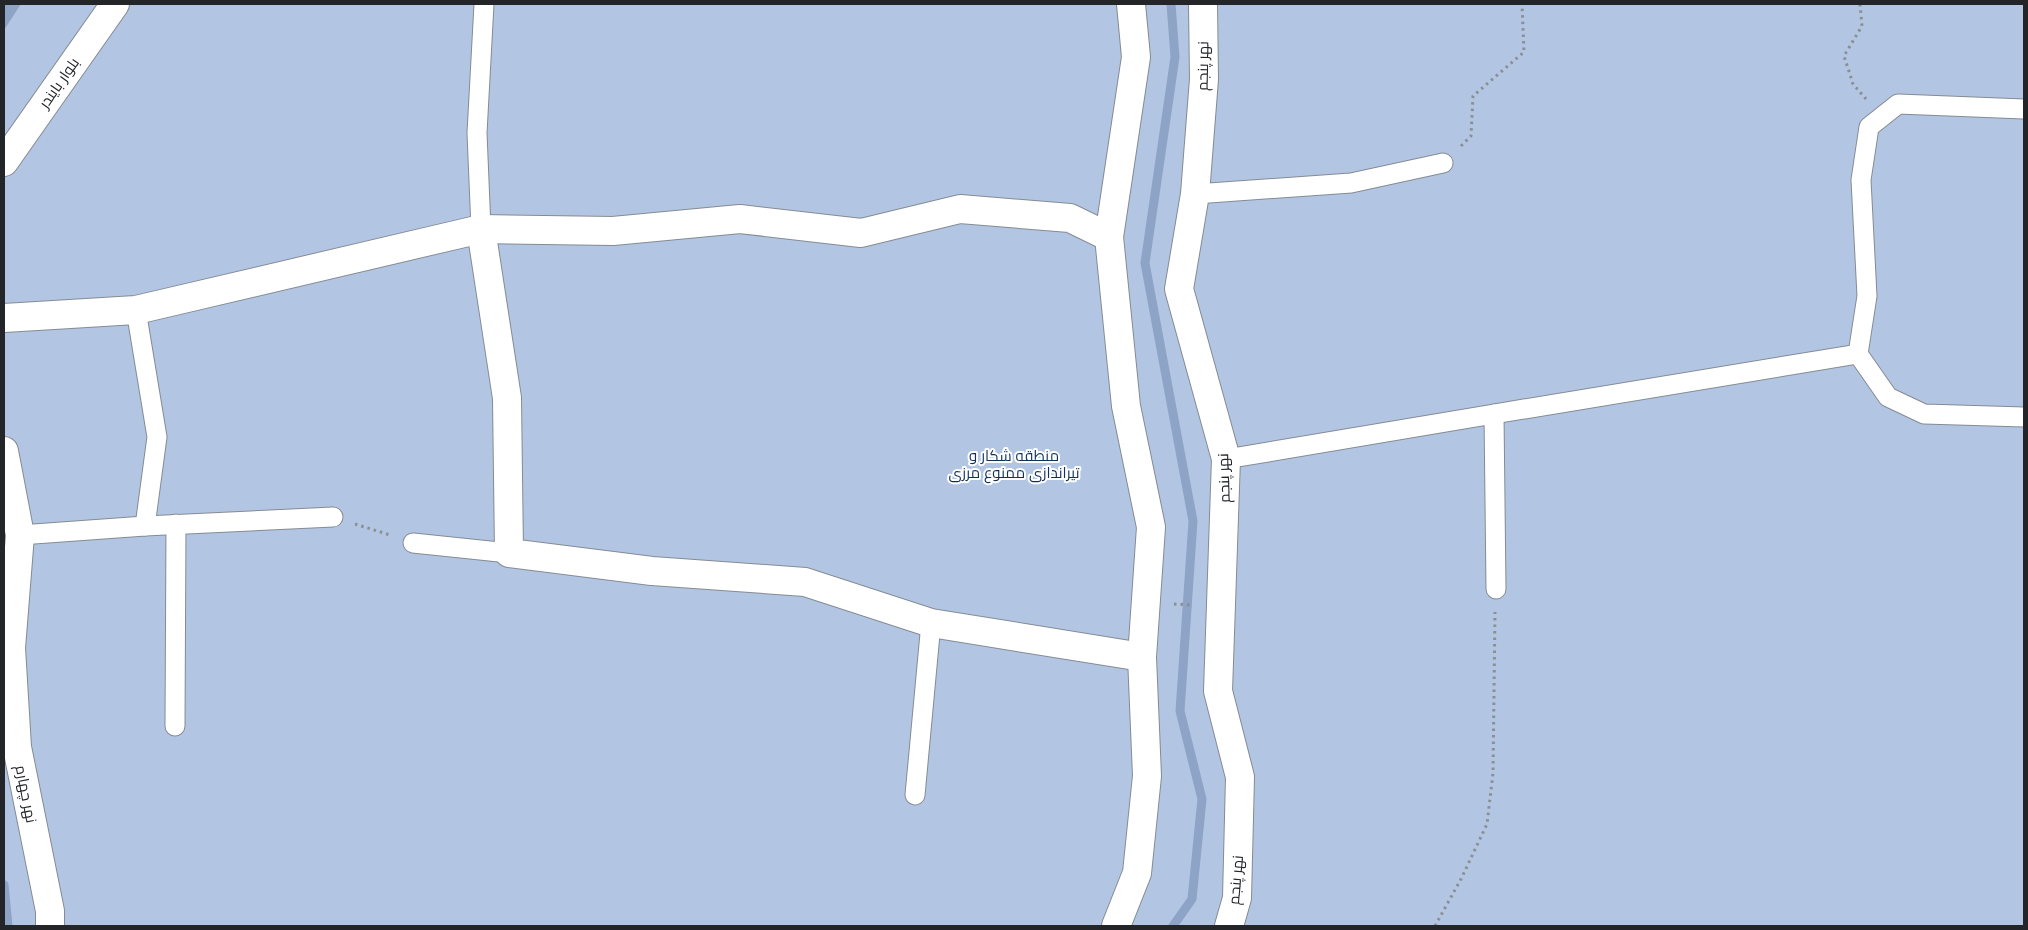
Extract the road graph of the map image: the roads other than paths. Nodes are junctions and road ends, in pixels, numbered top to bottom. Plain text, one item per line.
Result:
1 (115, 4) edge
2 (484, 4) edge
3 (1131, 4) edge
4 (1203, 4) edge
5 (2024, 109) edge
6 (4, 162) edge
7 (1443, 163) road end
8 (1195, 194) junction
9 (481, 229) junction
10 (1109, 237) junction
11 (136, 310) junction
12 (4, 318) edge
13 (1858, 354) junction
14 (1494, 414) junction
15 (2024, 417) edge
16 (4, 452) edge
17 (1226, 459) junction
18 (333, 517) road end
19 (176, 524) junction
20 (145, 526) junction
21 (20, 535) junction
22 (413, 542) road end
23 (509, 552) junction
24 (1496, 589) road end
25 (931, 623) junction
26 (1142, 657) junction
27 (176, 726) dead end
28 (915, 795) dead end
29 (50, 926) edge
30 (1116, 926) edge
31 (1229, 926) edge

1 - 6 street, بلوار بایندر
2 - 9 lane
3 - 10 street
4 - 8 street, نهر پنجم
5 - 13 lane
7 - 8 lane
8 - 17 street, نهر پنجم
9 - 10 street
9 - 11 street
9 - 23 street
10 - 26 street
11 - 12 street
11 - 20 lane
13 - 14 lane
13 - 15 lane
14 - 17 lane
14 - 24 lane
16 - 21 street, نهر چهارم
17 - 31 street, نهر پنجم
18 - 19 lane
19 - 20 lane
19 - 27 lane
20 - 21 lane
21 - 29 street, نهر چهارم
22 - 23 lane
23 - 25 street
25 - 26 street
25 - 28 lane
26 - 30 street

